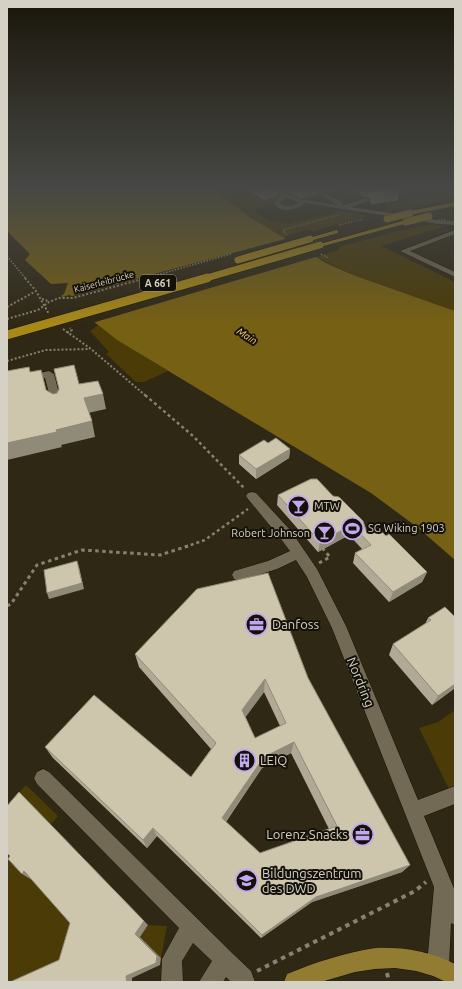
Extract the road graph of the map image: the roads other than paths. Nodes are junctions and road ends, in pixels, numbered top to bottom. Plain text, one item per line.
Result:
1 (332, 233) edge
2 (364, 233) edge
3 (452, 233) edge
4 (226, 263) dead end
5 (455, 275) edge
6 (104, 298) dead end
7 (7, 327) edge
8 (7, 335) edge
9 (7, 383) edge
10 (57, 405) edge
11 (254, 499) road end
12 (298, 553) junction
13 (239, 575) dead end
14 (43, 778) dead end
15 (455, 795) edge
16 (414, 811) junction
17 (441, 877) junction
18 (455, 915) edge
19 (191, 927) junction
20 (225, 960) junction
21 (447, 970) edge
22 (243, 980) edge
23 (172, 982) edge
24 (210, 982) edge
25 (295, 982) edge

1 - 4 highway, bridge
2 - 8 highway, A 661, bridge
3 - 5 street
6 - 7 highway
9 - 10 street
11 - 12 street, Nordring
12 - 13 street
12 - 16 street, Nordring
14 - 19 street
15 - 16 street
16 - 17 street, Nordring
17 - 18 street, Nordring
17 - 21 street, Nordring
19 - 20 street
19 - 23 street
20 - 22 street
20 - 24 street
21 - 25 main road

